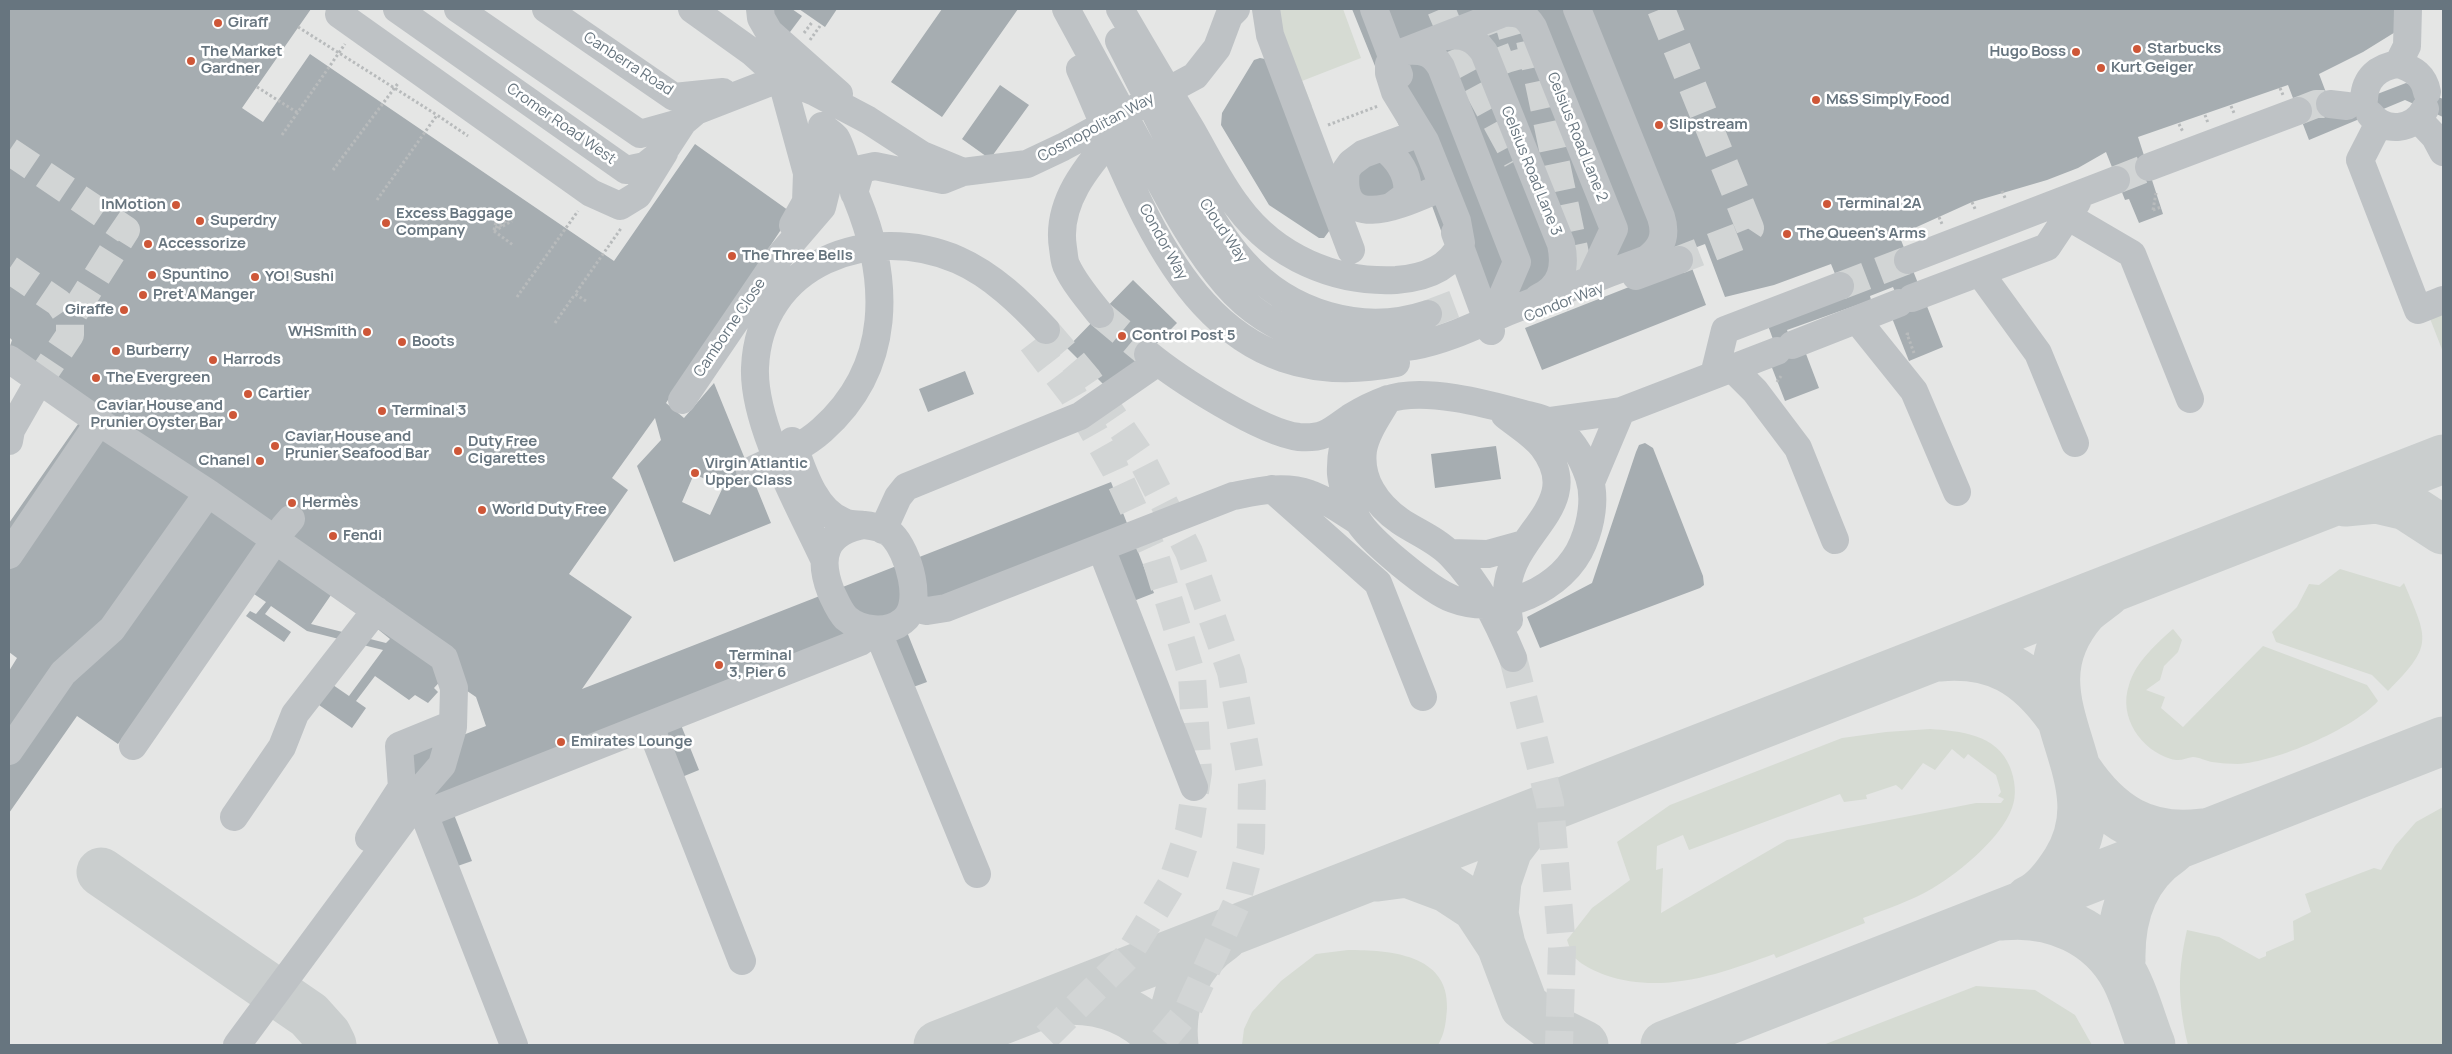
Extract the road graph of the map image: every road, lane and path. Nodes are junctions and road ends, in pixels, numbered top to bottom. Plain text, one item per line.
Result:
1 (397, 9) edge
2 (458, 9) edge
3 (546, 9) edge
4 (692, 9) edge
5 (760, 9) edge
6 (1053, 9) edge
7 (1066, 9) edge
8 (1102, 9) edge
9 (1120, 9) edge
10 (1236, 9) edge
11 (1266, 9) edge
12 (1374, 9) edge
13 (1577, 9) edge
14 (2408, 9) edge
15 (1508, 11) edge
16 (350, 18) edge
17 (298, 27) dead end
18 (1447, 36) junction
19 (1406, 51) junction
20 (340, 52) junction
21 (2398, 64) junction
22 (411, 65) junction
23 (781, 78) junction
24 (257, 86) dead end
25 (395, 88) junction
26 (747, 90) junction
27 (2427, 95) edge
28 (1385, 103) dead end
29 (1140, 105) junction
30 (2358, 109) junction
31 (2298, 111) tunnel mouth
32 (298, 114) junction
33 (436, 115) junction
34 (828, 115) junction
35 (868, 120) junction
36 (683, 122) junction
37 (1304, 125) junction
38 (1420, 133) junction
39 (282, 135) dead end
40 (468, 136) dead end
41 (1383, 147) junction
42 (2443, 152) edge
43 (2149, 167) tunnel mouth
44 (333, 170) dead end
45 (963, 172) junction
46 (818, 178) junction
47 (2116, 180) tunnel mouth
48 (1443, 186) junction
49 (591, 192) junction
50 (2083, 192) junction
51 (854, 193) junction
52 (2156, 193) dead end
53 (377, 200) dead end
54 (1391, 207) junction
55 (2161, 207) dead end
56 (498, 213) dead end
57 (503, 215) dead end
58 (2067, 216) junction
59 (508, 219) dead end
60 (512, 221) dead end
61 (1456, 221) junction
62 (625, 222) dead end
63 (494, 231) junction
64 (513, 245) dead end
65 (1351, 250) dead end
66 (1679, 260) tunnel mouth
67 (1908, 260) tunnel mouth
68 (1980, 273) junction
69 (1590, 280) junction
70 (1840, 286) tunnel mouth
71 (576, 294) junction
72 (517, 297) dead end
73 (2443, 300) edge
74 (586, 301) dead end
75 (1100, 314) tunnel mouth
76 (1428, 314) tunnel mouth
77 (1499, 320) junction
78 (1857, 320) junction
79 (555, 323) dead end
80 (1909, 334) dead end
81 (1784, 357) junction
82 (1916, 358) dead end
83 (9, 359) edge
84 (1723, 371) junction
85 (39, 380) junction
86 (1778, 382) dead end
87 (1388, 399) junction
88 (2190, 399) dead end
89 (682, 400) dead end
90 (1493, 405) junction
91 (1621, 411) junction
92 (1351, 417) junction
93 (1549, 421) junction
94 (99, 422) junction
95 (9, 441) edge
96 (2075, 443) dead end
97 (750, 471) dead end
98 (1591, 482) junction
99 (1272, 489) junction
100 (1957, 492) dead end
101 (208, 493) junction
102 (1358, 521) junction
103 (874, 527) junction
104 (1835, 540) dead end
105 (1524, 544) junction
106 (1101, 548) junction
107 (267, 552) dead end
108 (1449, 553) junction
109 (9, 555) edge
110 (824, 559) junction
111 (913, 608) junction
112 (376, 610) junction
113 (877, 630) junction
114 (1423, 697) dead end
115 (453, 724) junction
116 (650, 726) junction
117 (133, 746) dead end
118 (9, 750) edge
119 (1194, 787) dead end
120 (417, 812) junction
121 (234, 817) dead end
122 (977, 874) dead end
123 (337, 888) dead end
124 (742, 962) dead end
125 (236, 1045) edge
126 (514, 1045) edge

1 - 36 street, Cromer Road West
2 - 36 street
3 - 26 street, Canberra Road
4 - 23 street
5 - 35 street
6 - 77 street, Condor Way
7 - 77 street
8 - 76 street, Cloud Way
9 - 61 street
10 - 29 street, Cosmopolitan Way
11 - 37 street
12 - 77 street
13 - 69 street
14 - 21 street
15 - 18 street
15 - 69 street, Celsius Road Lane 2
16 - 20 path
16 - 22 street
17 - 20 path
18 - 19 street
18 - 77 street, Celsius Road Lane 3
19 - 38 street
19 - 77 street
20 - 25 path
20 - 32 path
21 - 27 street
21 - 30 street
22 - 25 path
22 - 49 street
23 - 26 street
23 - 34 street
23 - 46 street, Camborne Close
24 - 32 path
25 - 33 path
25 - 44 path
26 - 36 street, Cromer Road West
27 - 30 street
27 - 42 street
28 - 37 path
29 - 45 street, Cosmopolitan Way
29 - 75 street
30 - 73 street
31 - 43 street
32 - 39 path
33 - 40 path
33 - 53 path
34 - 35 street
34 - 46 street, Camborne Close
34 - 51 street
35 - 45 street, Cosmopolitan Way
36 - 49 street
37 - 65 street
38 - 41 street
38 - 48 street
41 - 54 street
41 - 54 street
45 - 51 street
46 - 51 street
46 - 89 street, Camborne Close
47 - 50 street
48 - 54 street
48 - 61 street
49 - 72 path
50 - 58 street
50 - 67 street
51 - 97 street
52 - 55 path
56 - 63 path
57 - 63 path
58 - 68 street
58 - 88 street
59 - 63 path
60 - 63 path
61 - 77 street
62 - 71 path
63 - 64 path
66 - 77 street, Condor Way
68 - 78 street
68 - 96 street
69 - 77 street
70 - 84 street
71 - 74 path
71 - 79 path
78 - 81 street
78 - 100 street
80 - 82 path
81 - 84 street
81 - 86 path
83 - 85 street
84 - 91 street
84 - 104 street
85 - 94 street
85 - 95 street
87 - 90 street
87 - 92 street
87 - 108 street
90 - 93 street
90 - 105 street
91 - 93 street
91 - 98 street
92 - 102 street
92 - 103 street
93 - 98 street
94 - 101 street
94 - 109 street
98 - 102 street
99 - 102 street
99 - 106 street
99 - 114 street
101 - 112 street
101 - 118 street
103 - 110 street
103 - 110 street
103 - 111 street
105 - 108 street
105 - 108 street
106 - 111 street
106 - 119 street
107 - 117 street
110 - 113 street
111 - 113 street
112 - 115 street
112 - 121 street
113 - 116 street
113 - 122 street
115 - 120 street
115 - 123 street
116 - 120 street
116 - 124 street
120 - 125 street
120 - 126 street

